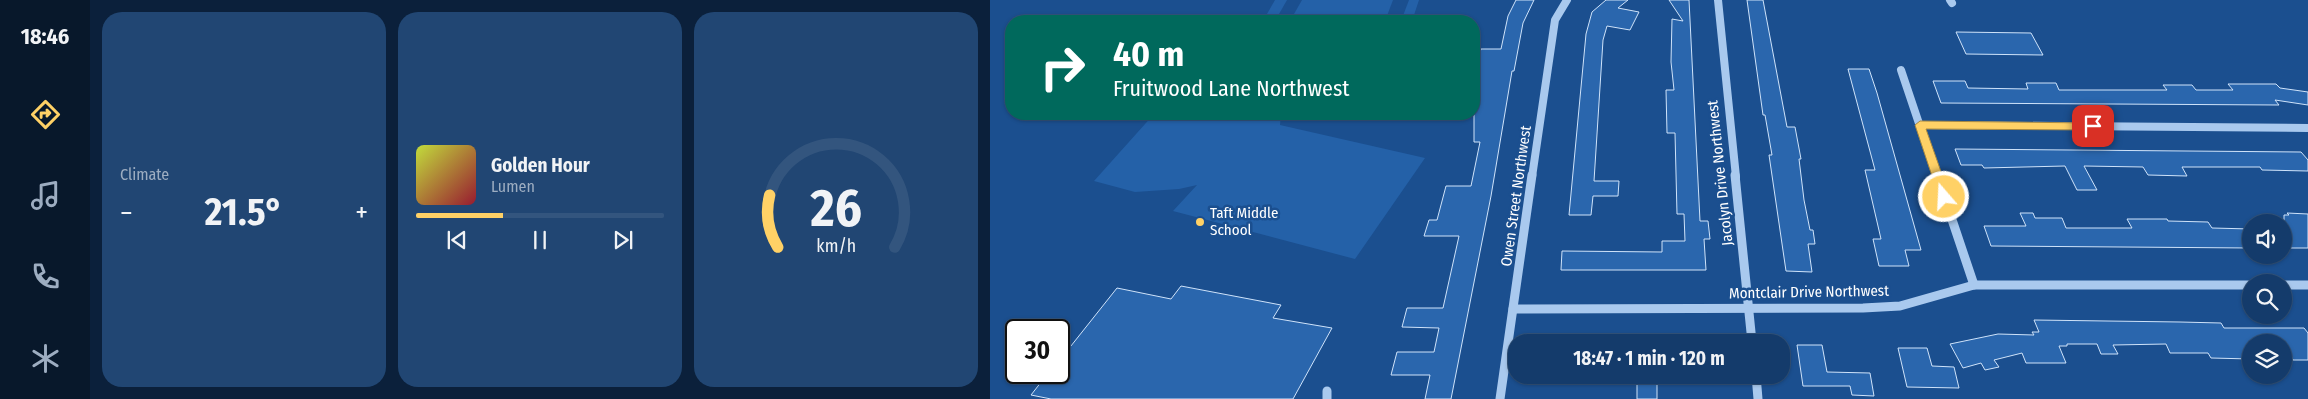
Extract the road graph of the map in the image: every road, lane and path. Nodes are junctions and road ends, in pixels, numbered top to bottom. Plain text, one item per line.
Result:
1 (1567, 0) edge
2 (1718, 0) edge
3 (1901, 70) dead end
4 (1920, 125) junction
5 (2308, 128) edge
6 (1974, 285) junction
7 (2242, 285) edge
8 (2292, 285) edge
9 (2308, 285) edge
10 (1749, 308) junction
11 (1513, 309) junction
12 (1751, 334) edge
13 (1757, 384) edge
14 (1500, 399) edge
15 (1758, 399) edge

1 - 11 street, Owen Street Northwest
2 - 10 street, Jacolyn Drive Northwest
3 - 4 street
4 - 5 street
4 - 6 street
6 - 7 street, Montclair Drive Northwest
6 - 10 street, Montclair Drive Northwest
8 - 9 street
10 - 11 street, Montclair Drive Northwest
10 - 12 street, Jacolyn Drive Northwest
11 - 14 street, Owen Street Northwest
13 - 15 street

